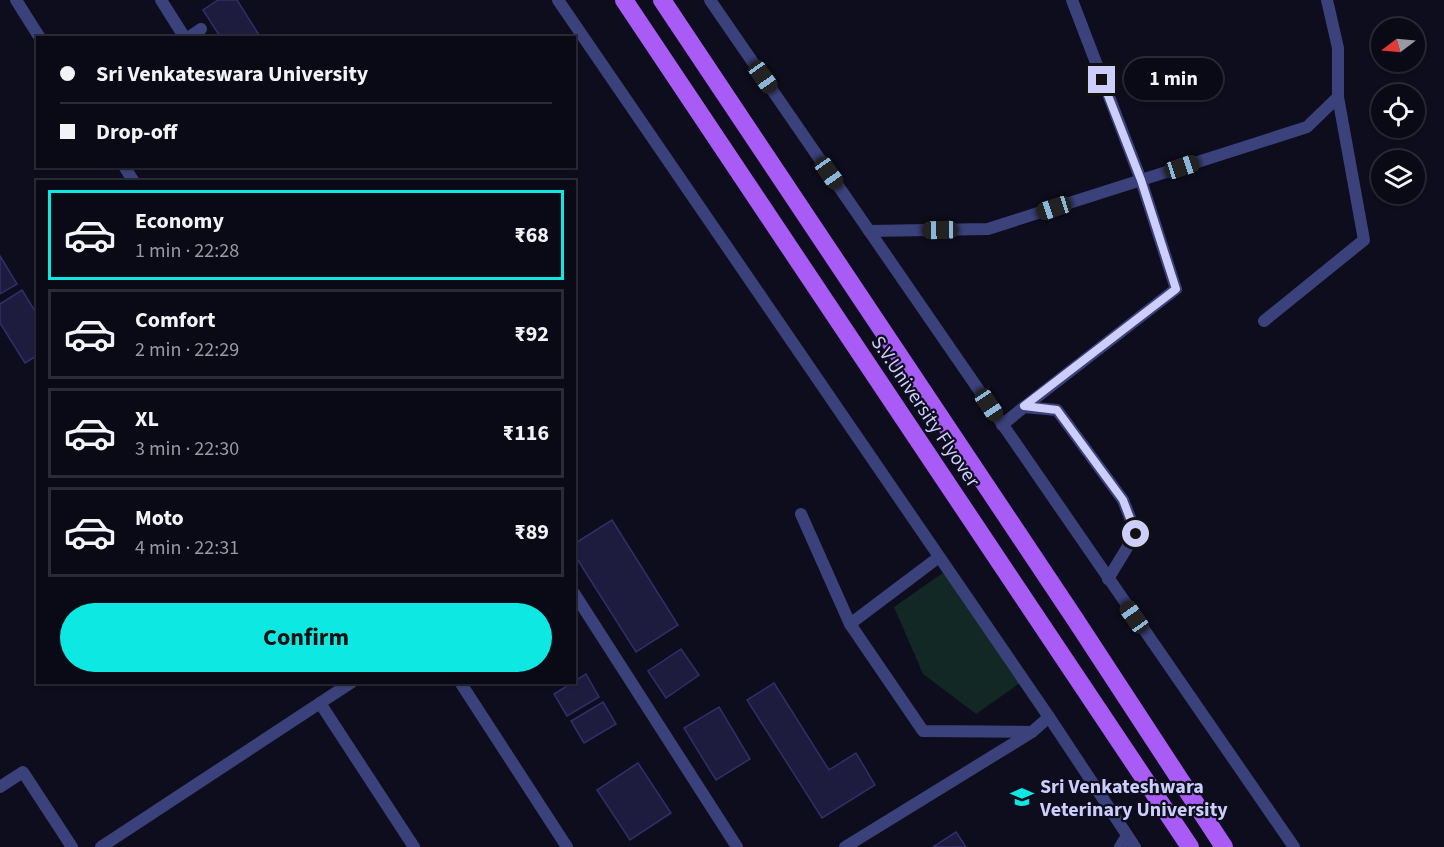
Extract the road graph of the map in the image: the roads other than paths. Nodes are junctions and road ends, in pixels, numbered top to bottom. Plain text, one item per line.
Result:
1 (16, 0) edge
2 (161, 0) edge
3 (558, 0) edge
4 (624, 0) edge
5 (662, 0) edge
6 (710, 0) edge
7 (1072, 0) edge
8 (1327, 0) edge
9 (201, 29) dead end
10 (39, 36) edge
11 (185, 36) edge
12 (189, 36) edge
13 (1338, 97) junction
14 (1141, 180) junction
15 (869, 231) junction
16 (1264, 321) dead end
17 (1024, 406) junction
18 (1002, 425) junction
19 (801, 514) dead end
20 (939, 557) junction
21 (1108, 579) junction
22 (576, 596) edge
23 (850, 624) junction
24 (349, 684) edge
25 (461, 684) edge
26 (320, 703) junction
27 (1049, 717) junction
28 (1032, 732) junction
29 (0, 787) edge
30 (1127, 836) junction
31 (72, 847) edge
32 (101, 847) edge
33 (414, 847) edge
34 (567, 847) edge
35 (737, 847) edge
36 (845, 847) edge
37 (1120, 847) edge
38 (1135, 847) edge
39 (1190, 847) edge
40 (1224, 847) edge
41 (1294, 847) edge

1 - 10 street
2 - 11 street
3 - 20 street
4 - 39 main road, S.V.University Flyover
5 - 40 main road, S.V.University Flyover
6 - 15 street
7 - 14 street
8 - 13 street
9 - 12 street
13 - 14 street
13 - 16 street
14 - 15 street
14 - 17 street
15 - 18 street
17 - 18 street
17 - 21 street
18 - 21 street
19 - 23 street
20 - 23 street
20 - 27 street
21 - 41 street
22 - 35 street
23 - 28 street
24 - 26 street
25 - 34 street
26 - 32 street
26 - 33 street
27 - 28 street
27 - 30 street
28 - 36 street
29 - 31 street
30 - 37 street
30 - 38 street

